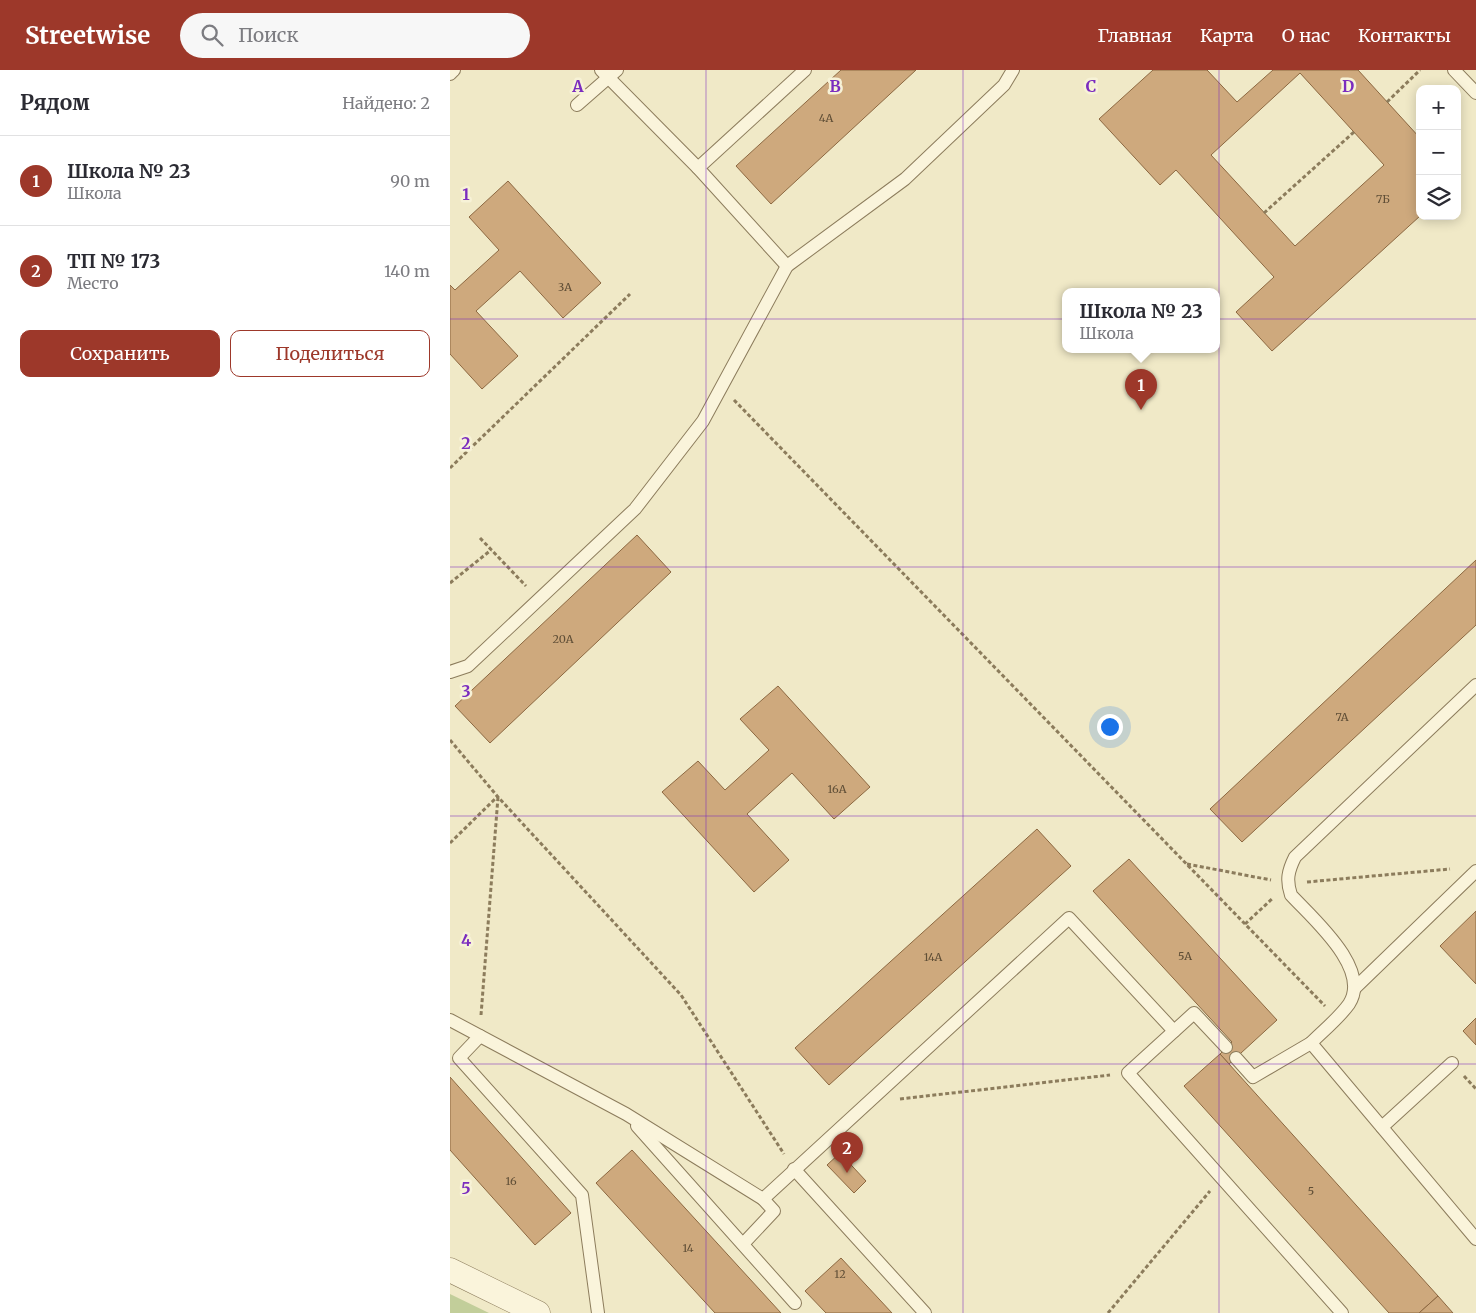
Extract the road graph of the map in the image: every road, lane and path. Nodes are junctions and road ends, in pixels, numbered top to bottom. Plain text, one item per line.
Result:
1 (454, 70) edge
2 (805, 70) edge
3 (1013, 70) edge
4 (1420, 70) edge
5 (1454, 70) edge
6 (609, 72) edge
7 (450, 74) edge
8 (1476, 93) edge
9 (1387, 102) dead end
10 (577, 105) dead end
11 (1354, 132) dead end
12 (698, 168) junction
13 (1264, 213) dead end
14 (787, 266) junction
15 (630, 294) dead end
16 (721, 387) junction
17 (450, 468) edge
18 (480, 538) dead end
19 (491, 550) junction
20 (450, 583) edge
21 (538, 600) junction
22 (450, 672) edge
23 (1476, 685) edge
24 (450, 740) edge
25 (498, 797) junction
26 (450, 843) edge
27 (1186, 864) junction
28 (1456, 868) dead end
29 (1476, 871) edge
30 (1288, 883) junction
31 (1245, 924) junction
32 (1355, 988) junction
33 (1336, 1018) junction
34 (450, 1020) edge
35 (1174, 1031) junction
36 (480, 1036) junction
37 (1311, 1043) junction
38 (1226, 1048) dead end
39 (1236, 1058) dead end
40 (1452, 1063) dead end
41 (1128, 1073) junction
42 (866, 1103) junction
43 (626, 1114) junction
44 (1382, 1127) junction
45 (794, 1169) junction
46 (1221, 1178) junction
47 (763, 1199) junction
48 (1476, 1239) edge
49 (743, 1244) junction
50 (450, 1270) edge
51 (795, 1302) dead end
52 (538, 1313) edge
53 (598, 1313) edge
54 (925, 1313) edge
55 (1108, 1313) edge
56 (1342, 1313) edge

1 - 7 lane
2 - 12 lane
3 - 14 lane
4 - 9 path
5 - 8 lane
6 - 10 lane
6 - 12 lane
11 - 13 path
12 - 14 lane
14 - 16 lane
15 - 17 path
16 - 21 lane
16 - 27 path
18 - 19 path
19 - 20 path
19 - 21 path
21 - 22 lane
23 - 30 lane
24 - 25 path
25 - 26 path
25 - 36 path
25 - 45 path
27 - 30 path
27 - 31 path
28 - 30 path
29 - 32 lane
30 - 31 path
30 - 32 lane
31 - 33 path
32 - 33 lane
33 - 37 lane
34 - 36 lane
35 - 38 lane
35 - 41 lane
35 - 42 lane
36 - 43 lane
36 - 53 lane
37 - 39 lane
37 - 44 lane
40 - 44 lane
41 - 42 path
41 - 46 lane
42 - 45 lane
43 - 47 lane
43 - 49 lane
44 - 48 lane
45 - 47 lane
45 - 54 lane
46 - 55 path
46 - 56 lane
47 - 49 lane
49 - 51 lane
50 - 52 street

